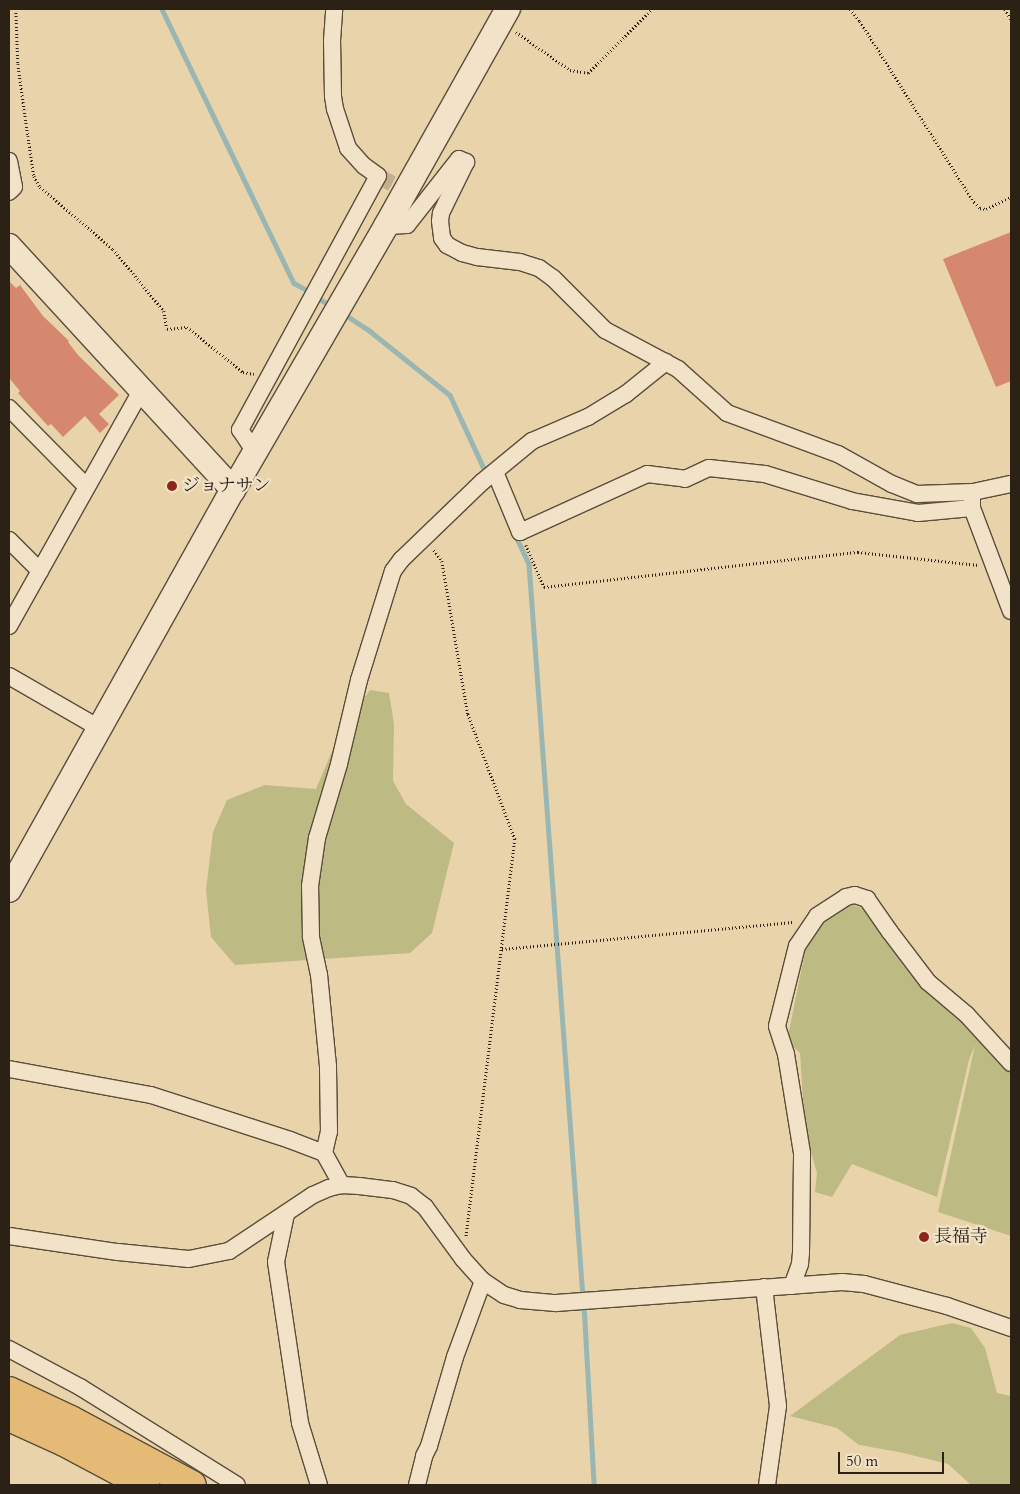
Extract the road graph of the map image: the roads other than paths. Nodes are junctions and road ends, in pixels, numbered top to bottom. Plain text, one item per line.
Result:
1 (334, 9) edge
2 (504, 15) edge
3 (9, 161) edge
4 (9, 192) edge
5 (386, 226) junction
6 (9, 246) edge
7 (666, 362) junction
8 (140, 391) junction
9 (9, 408) edge
10 (255, 452) junction
11 (488, 477) junction
12 (1011, 484) edge
13 (87, 487) junction
14 (233, 490) junction
15 (972, 500) junction
16 (9, 540) edge
17 (40, 571) junction
18 (1011, 611) edge
19 (9, 626) edge
20 (9, 676) edge
21 (98, 728) junction
22 (9, 890) edge
23 (1011, 1063) edge
24 (9, 1069) edge
25 (324, 1153) junction
26 (342, 1185) junction
27 (286, 1214) junction
28 (9, 1236) edge
29 (483, 1281) junction
30 (764, 1286) junction
31 (792, 1286) junction
32 (1011, 1328) edge
33 (9, 1349) edge
34 (9, 1391) edge
35 (9, 1416) edge
36 (145, 1485) edge
37 (192, 1485) edge
38 (237, 1485) edge
39 (319, 1485) edge
40 (418, 1485) edge
41 (767, 1485) edge

1 - 10 street
2 - 5 street
3 - 4 street
5 - 7 street
5 - 10 street
6 - 8 street
7 - 11 street
7 - 15 street
8 - 13 street
8 - 14 street
9 - 13 street
10 - 14 street
11 - 15 street
11 - 25 street
12 - 15 street
13 - 17 street
14 - 21 street
15 - 18 street
16 - 17 street
17 - 19 street
20 - 21 street
21 - 22 street
23 - 31 street
24 - 25 street
25 - 26 street
26 - 27 street
26 - 29 street
27 - 28 street
27 - 39 street
29 - 30 street
29 - 40 street
30 - 31 street
30 - 41 street
31 - 32 street
33 - 38 street
34 - 37 highway
35 - 36 highway

